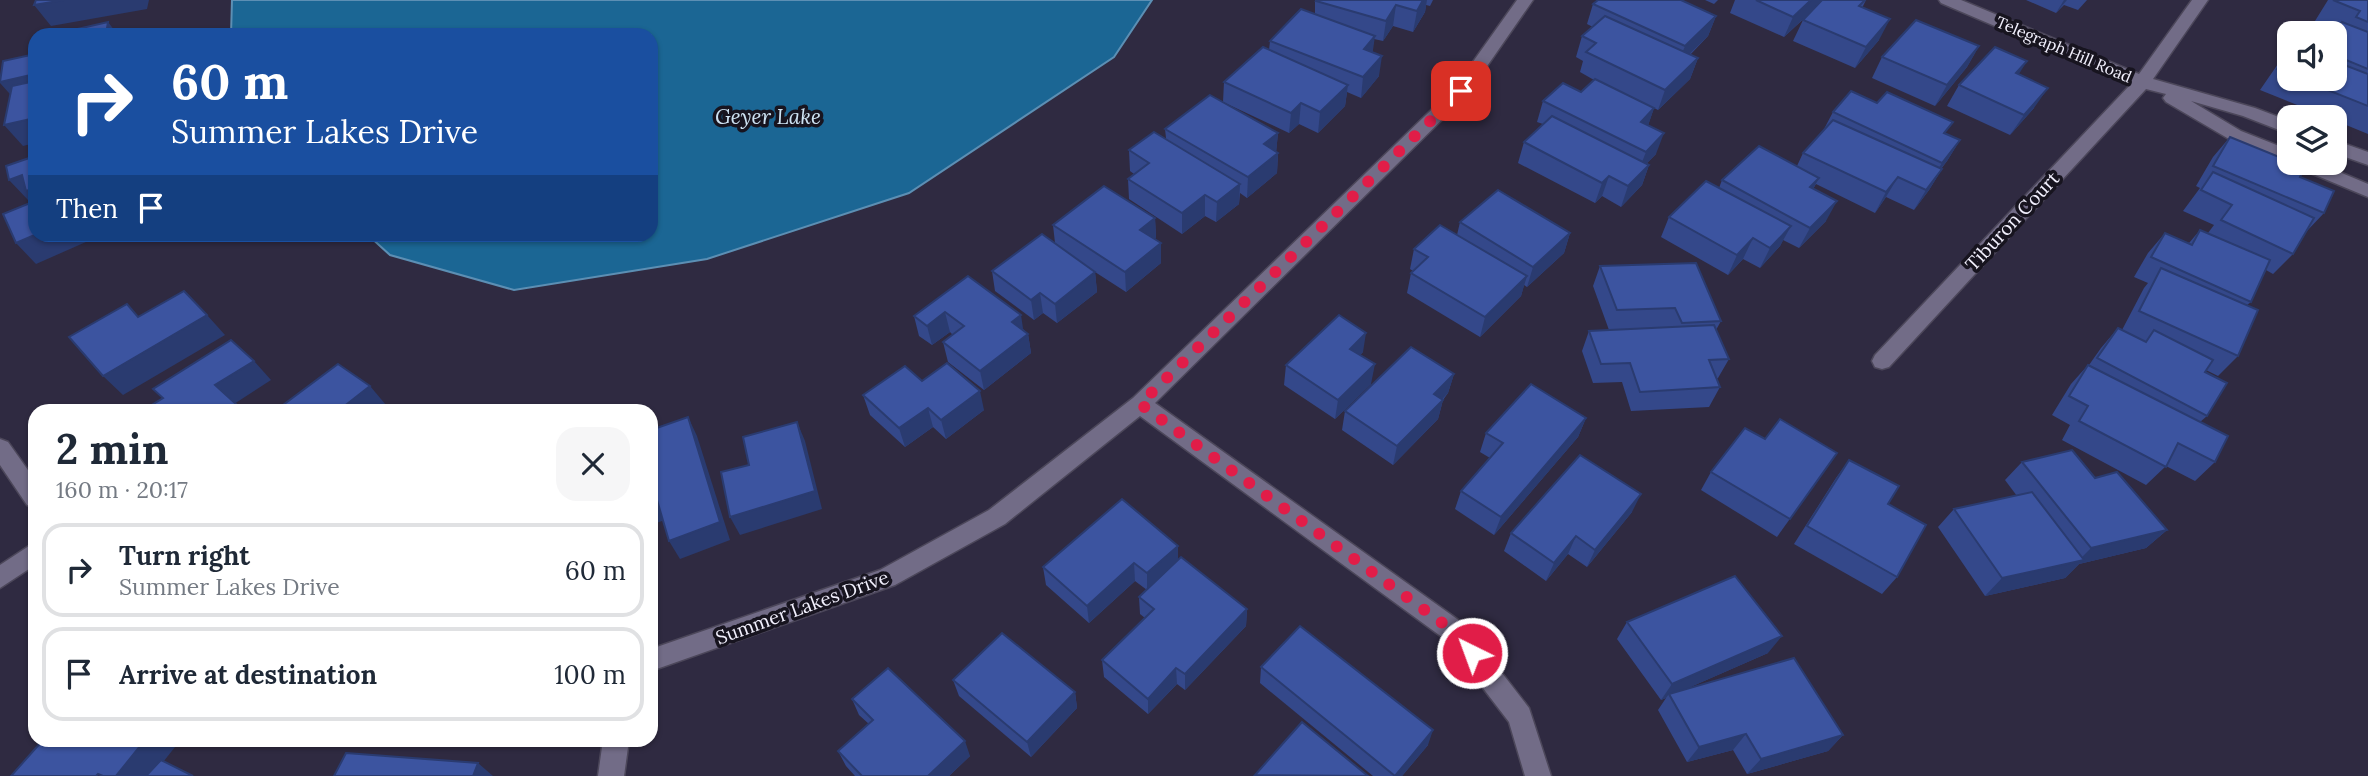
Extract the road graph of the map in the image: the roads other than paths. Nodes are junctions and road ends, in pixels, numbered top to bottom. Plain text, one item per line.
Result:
1 (1525, 0) edge
2 (1947, 0) edge
3 (2200, 0) edge
4 (2142, 82) junction
5 (2277, 123) edge
6 (2347, 151) edge
7 (2277, 153) edge
8 (2368, 159) edge
9 (2330, 175) edge
10 (2368, 191) edge
11 (1882, 361) dead end
12 (1140, 404) junction
13 (0, 448) edge
14 (28, 488) edge
15 (28, 557) edge
16 (0, 578) edge
17 (658, 658) edge
18 (615, 747) edge
19 (611, 776) edge
20 (1538, 776) edge

1 - 12 street, Summer Lakes Drive
2 - 4 street, Telegraph Hill Road
3 - 4 street, Tiburon Court
4 - 5 street, Telegraph Hill Road
4 - 7 street, Telegraph Hill Road
4 - 11 street, Tiburon Court
6 - 8 street
9 - 10 street
12 - 17 street, Summer Lakes Drive
12 - 20 street
13 - 14 street
15 - 16 street
18 - 19 street

